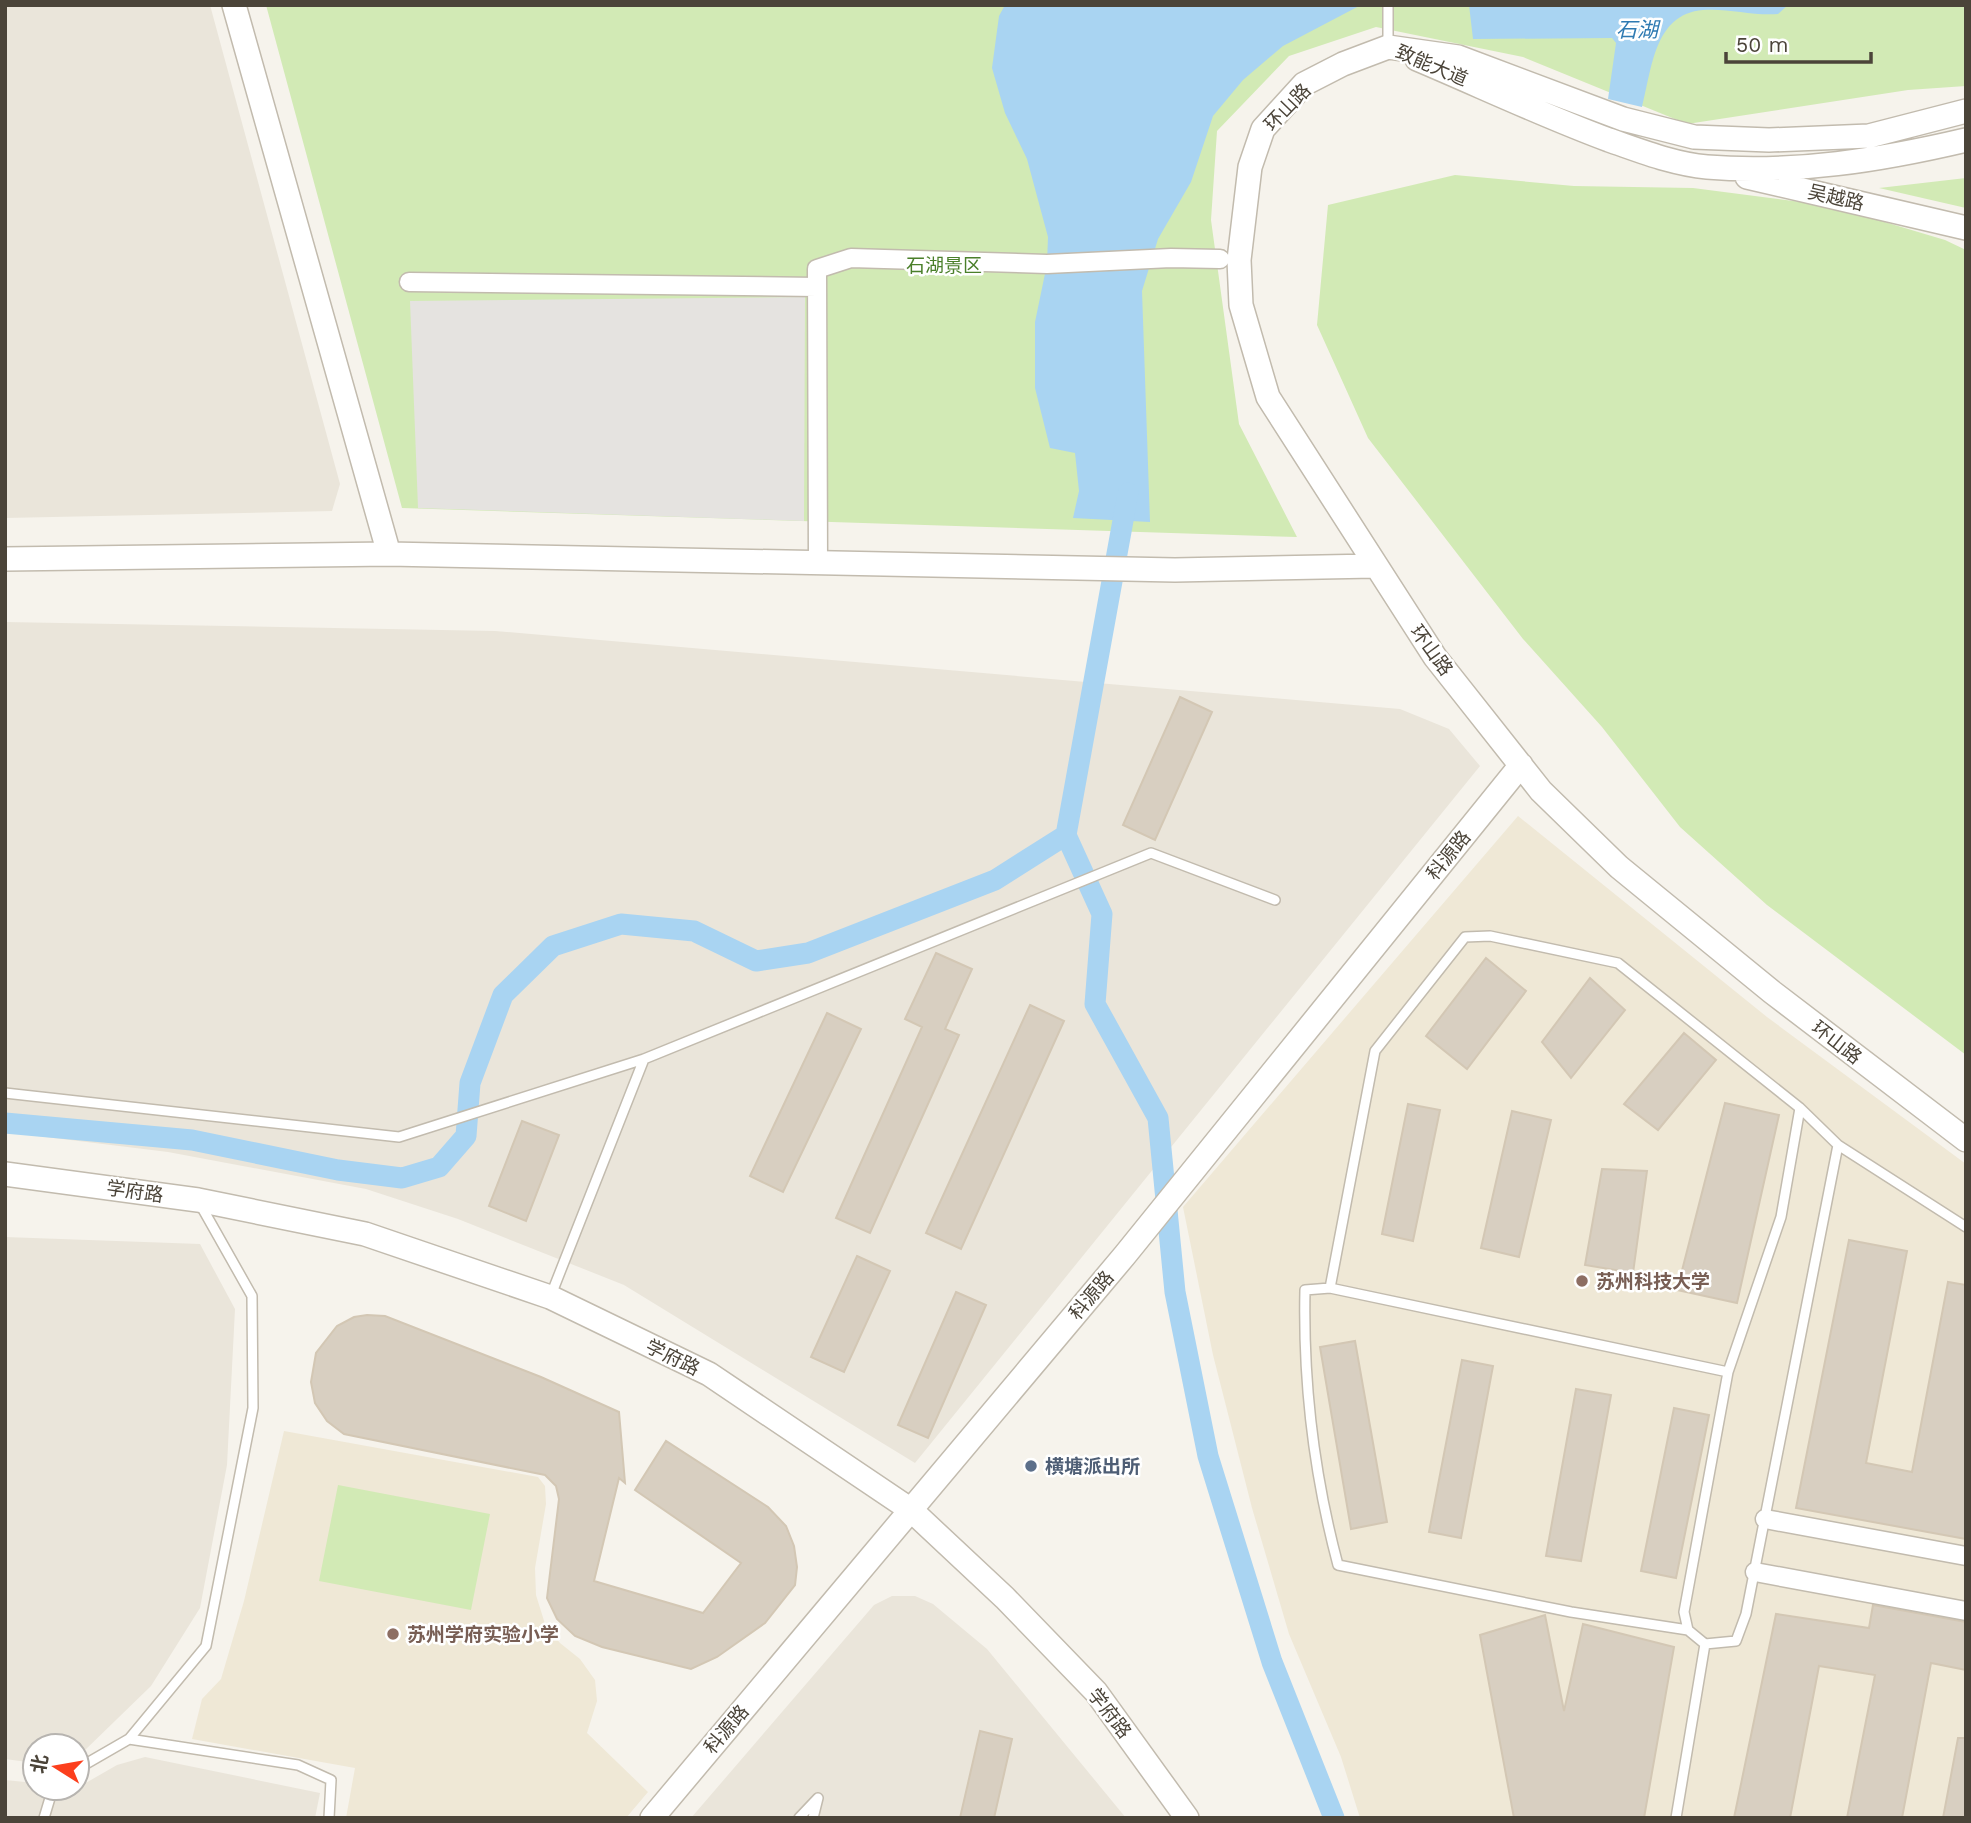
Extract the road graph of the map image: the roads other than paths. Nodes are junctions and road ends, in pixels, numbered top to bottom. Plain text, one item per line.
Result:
1 (234, 5) edge
2 (1388, 5) edge
3 (1388, 47) junction
4 (1966, 111) edge
5 (1966, 140) edge
6 (1705, 167) junction
7 (1966, 228) edge
8 (1220, 259) dead end
9 (409, 282) dead end
10 (817, 287) junction
11 (389, 554) junction
12 (5, 559) edge
13 (818, 562) junction
14 (1374, 566) junction
15 (1521, 765) junction
16 (1275, 900) dead end
17 (644, 1059) junction
18 (5, 1093) edge
19 (1800, 1108) junction
20 (1966, 1140) edge
21 (1838, 1145) junction
22 (5, 1174) edge
23 (198, 1200) junction
24 (1966, 1227) edge
25 (1330, 1288) junction
26 (550, 1297) junction
27 (1728, 1372) junction
28 (911, 1510) junction
29 (1765, 1519) junction
30 (1966, 1556) edge
31 (1755, 1572) junction
32 (1966, 1611) edge
33 (1688, 1630) junction
34 (1705, 1644) junction
35 (129, 1739) junction
36 (91, 1761) edge
37 (329, 1818) edge
38 (652, 1818) edge
39 (799, 1818) edge
40 (813, 1818) edge
41 (1187, 1818) edge
42 (1676, 1818) edge

1 - 11 street
2 - 3 lane
3 - 4 street, 致能大道
3 - 6 street, 致能大道
3 - 14 street, 环山路
5 - 6 street, 致能大道
6 - 7 street, 吴越路
8 - 10 street
9 - 10 street
10 - 13 street
11 - 12 street
11 - 13 street
13 - 14 street
14 - 15 street, 环山路
15 - 20 street, 环山路
15 - 28 street, 科源路
16 - 17 lane
17 - 18 lane
17 - 26 lane
19 - 21 lane
19 - 25 lane
19 - 27 lane
21 - 24 lane
21 - 29 lane
22 - 23 street, 学府路
23 - 26 street, 学府路
23 - 35 lane
25 - 27 lane
25 - 33 lane
26 - 28 street, 学府路
27 - 33 lane
28 - 38 street, 科源路
28 - 41 street, 学府路
29 - 30 street
29 - 31 lane
31 - 32 street
31 - 34 lane
33 - 34 lane
34 - 42 lane
35 - 36 lane
35 - 37 lane
39 - 40 lane

